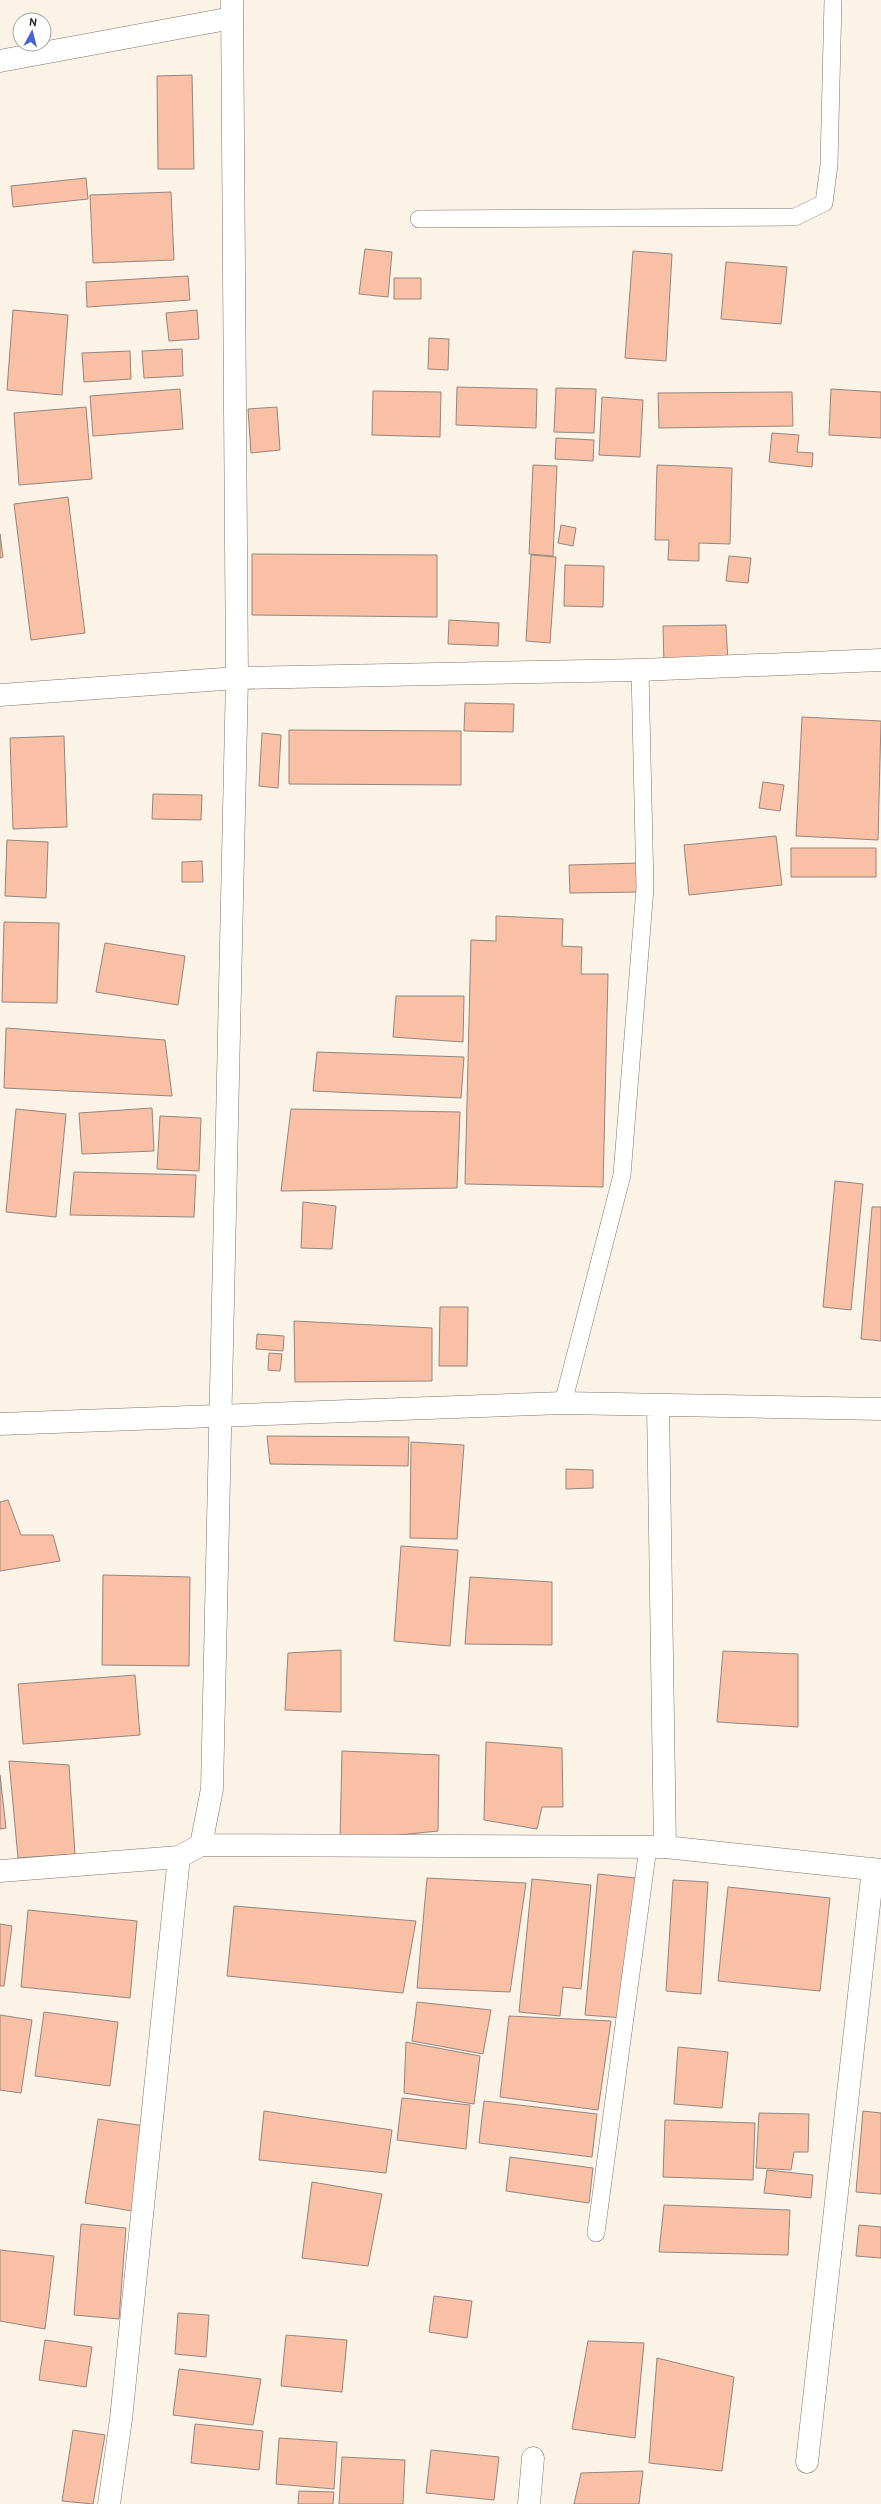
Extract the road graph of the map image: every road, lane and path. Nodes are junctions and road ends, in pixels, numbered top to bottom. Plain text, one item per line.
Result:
1 (834, 0) edge
2 (232, 9) edge
3 (0, 61) edge
4 (419, 219) dead end
5 (881, 660) edge
6 (640, 670) junction
7 (237, 678) junction
8 (0, 695) edge
9 (563, 1403) junction
10 (658, 1405) junction
11 (881, 1409) edge
12 (220, 1414) junction
13 (0, 1424) edge
14 (201, 1845) junction
15 (657, 1847) junction
16 (179, 1857) junction
17 (877, 1870) edge
18 (0, 1871) edge
19 (596, 2233) dead end
20 (533, 2458) dead end
21 (806, 2462) dead end
22 (109, 2504) edge
23 (529, 2504) edge

1 - 4 lane
2 - 3 street
2 - 7 street
5 - 6 street
6 - 7 street
6 - 9 lane
7 - 8 street
7 - 12 street
9 - 10 street
9 - 12 street
10 - 11 street
10 - 15 street
12 - 13 street
12 - 14 street
14 - 15 street
14 - 16 street
15 - 17 street
15 - 19 lane
16 - 18 street
16 - 22 street
17 - 21 street
20 - 23 street

